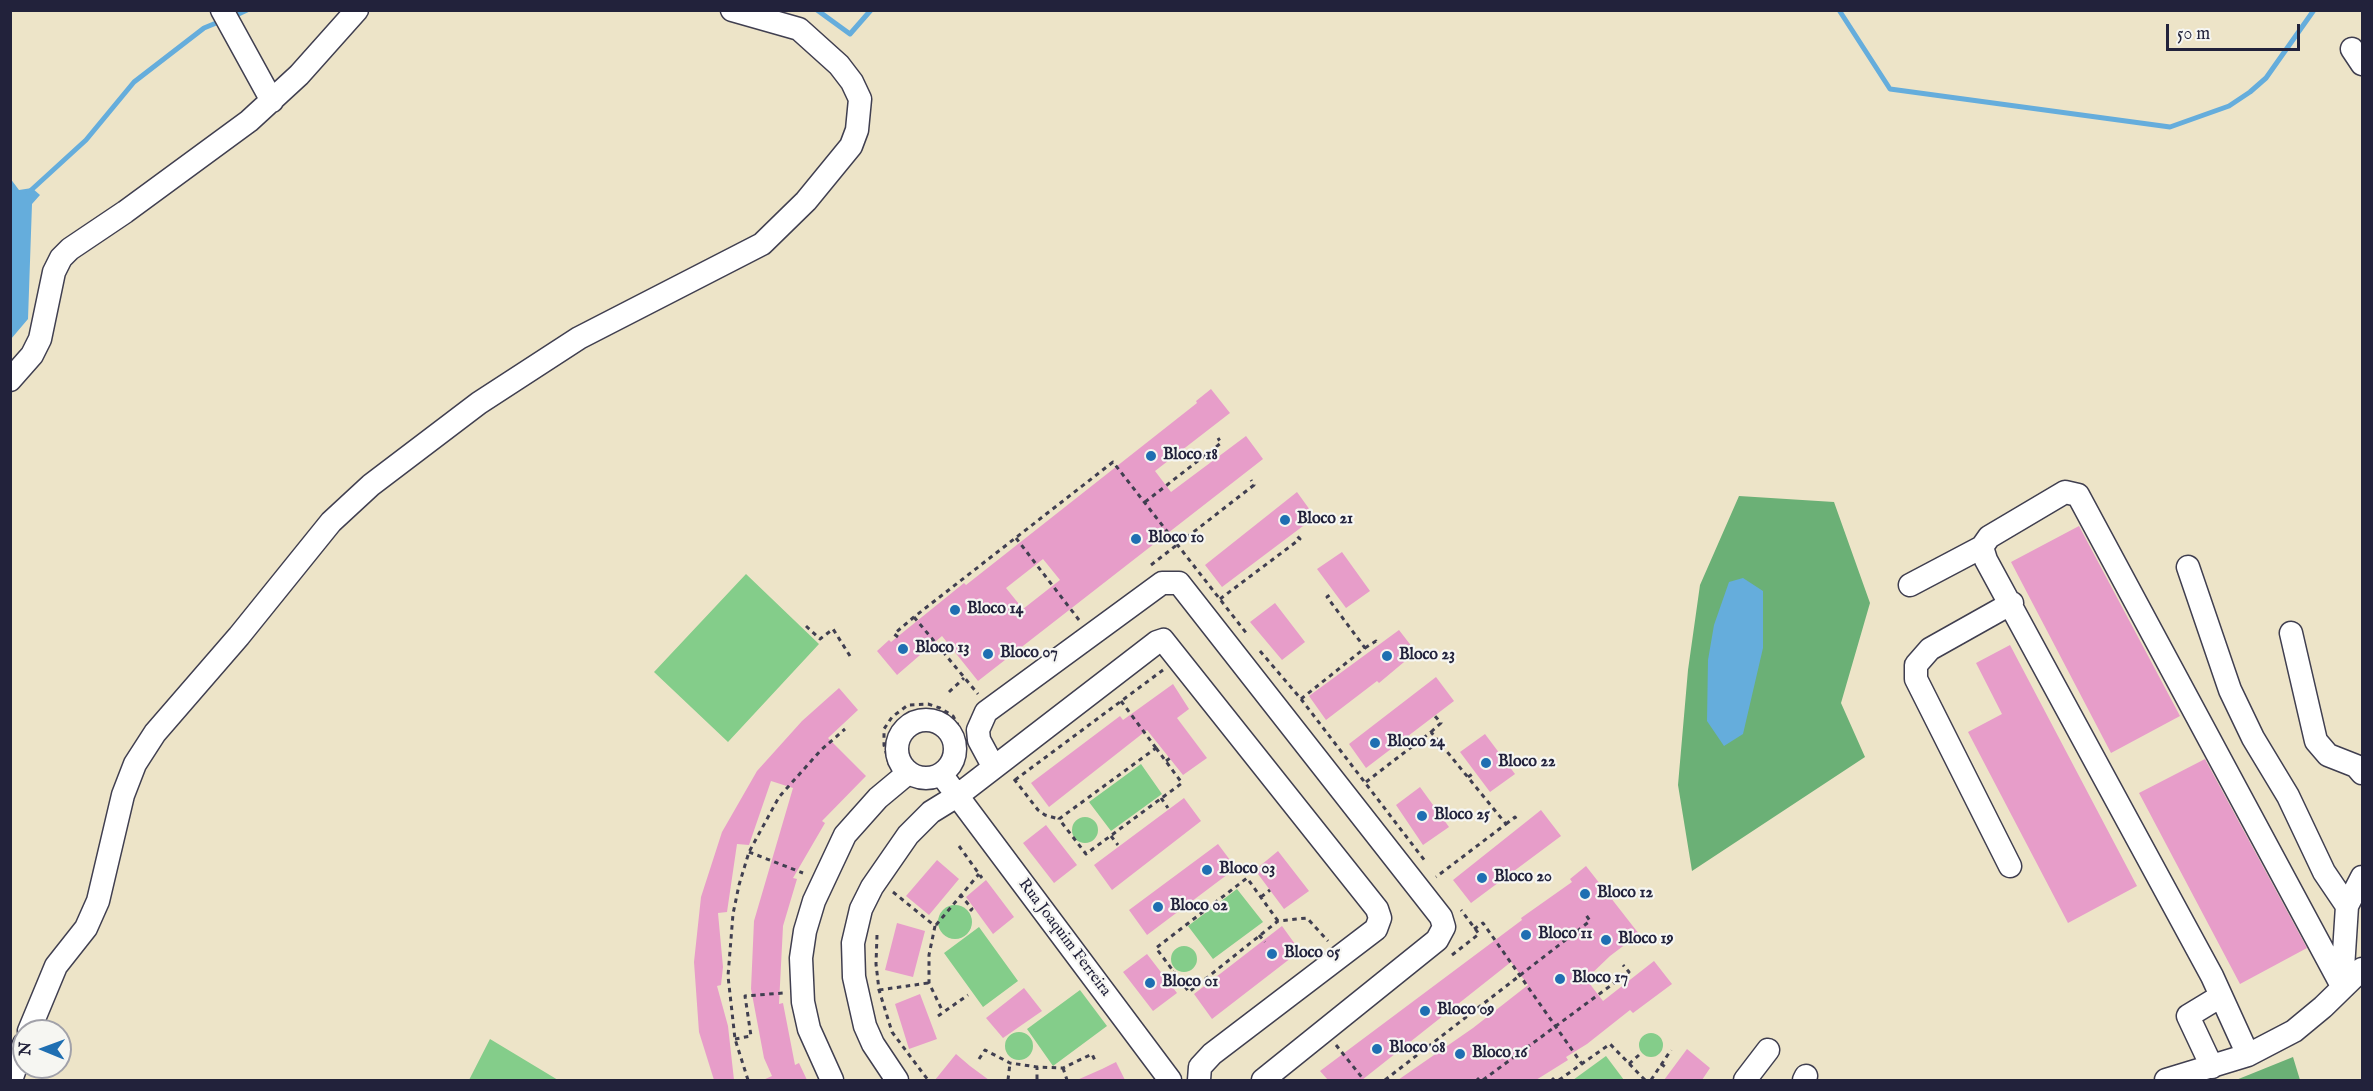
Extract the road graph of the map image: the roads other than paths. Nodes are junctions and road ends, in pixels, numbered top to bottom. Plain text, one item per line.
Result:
1 (222, 10) edge
2 (357, 10) edge
3 (732, 10) edge
4 (272, 101) junction
5 (10, 380) edge
6 (1982, 547) junction
7 (2188, 567) dead end
8 (1910, 585) dead end
9 (2012, 603) junction
10 (2291, 633) dead end
11 (993, 766) junction
12 (2360, 766) edge
13 (950, 770) junction
14 (908, 773) junction
15 (957, 796) junction
16 (2010, 866) dead end
17 (2362, 877) edge
18 (2347, 906) junction
19 (2362, 969) edge
20 (2343, 986) junction
21 (2221, 996) junction
22 (34, 1019) edge
23 (1768, 1050) dead end
24 (2248, 1055) junction
25 (2212, 1067) junction
26 (832, 1080) edge
27 (897, 1080) edge
28 (1170, 1080) edge
29 (1199, 1080) edge
30 (1263, 1080) edge
31 (1745, 1080) edge
32 (2166, 1080) edge

1 - 4 street
2 - 4 street
3 - 22 street
4 - 5 street
6 - 8 street
6 - 9 street
6 - 20 street
7 - 18 street
9 - 16 street
9 - 21 street
10 - 12 street
11 - 15 street
11 - 29 street
11 - 30 street
13 - 14 street
13 - 14 street
13 - 15 street, Rua Joaquim Ferreira
14 - 26 street
15 - 27 street
15 - 28 street, Rua Joaquim Ferreira
17 - 18 street
18 - 20 street
19 - 20 street
20 - 24 street
21 - 24 street
21 - 25 street
23 - 31 street
24 - 25 street
25 - 32 street

